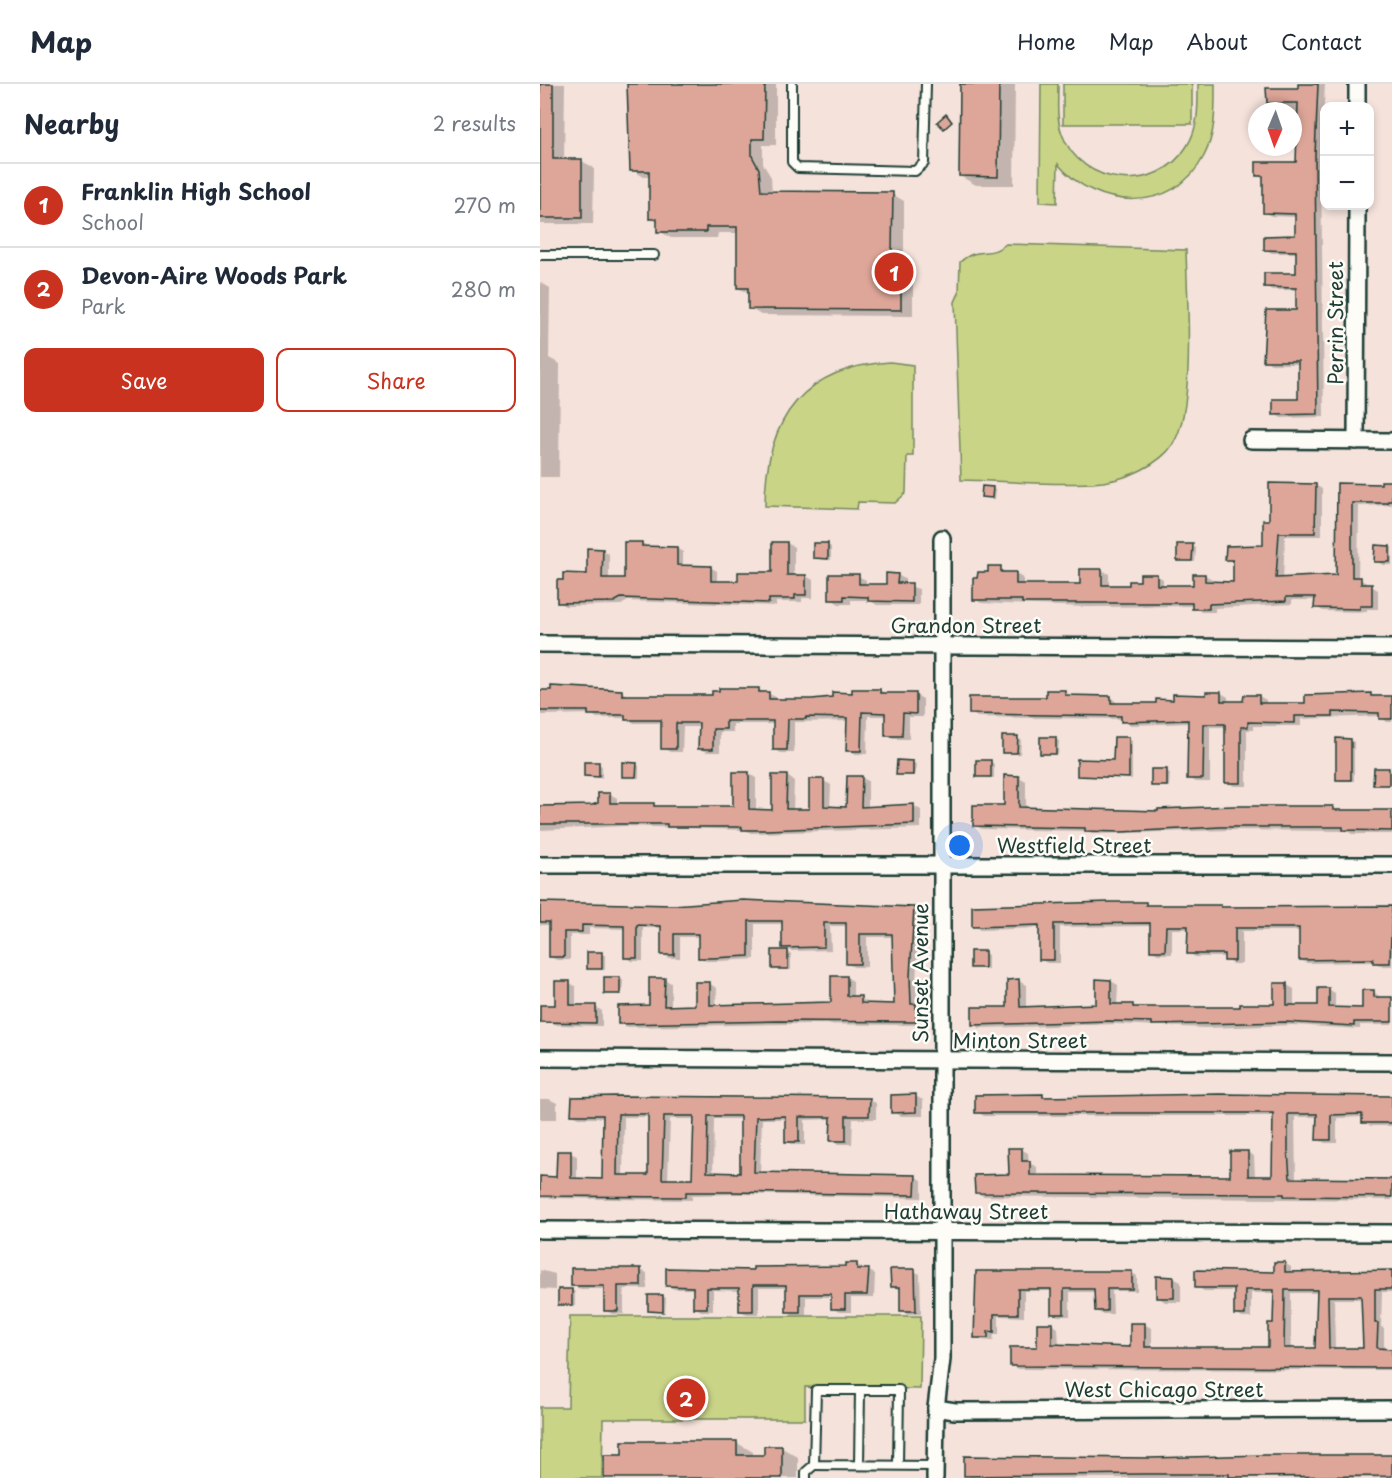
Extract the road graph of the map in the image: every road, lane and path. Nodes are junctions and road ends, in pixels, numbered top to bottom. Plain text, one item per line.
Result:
1 (792, 84) edge
2 (926, 84) edge
3 (1357, 84) edge
4 (1357, 102) edge
5 (1357, 210) edge
6 (540, 255) edge
7 (654, 255) dead end
8 (1251, 440) dead end
9 (1356, 441) junction
10 (1392, 441) edge
11 (942, 538) dead end
12 (540, 644) edge
13 (942, 646) junction
14 (1392, 648) edge
15 (540, 865) edge
16 (1392, 865) edge
17 (942, 866) junction
18 (540, 1058) edge
19 (941, 1060) junction
20 (1392, 1062) edge
21 (540, 1230) edge
22 (942, 1232) junction
23 (1392, 1233) edge
24 (860, 1390) junction
25 (936, 1408) junction
26 (1392, 1409) edge
27 (898, 1464) junction
28 (814, 1465) junction
29 (859, 1465) junction
30 (935, 1472) edge
31 (806, 1478) edge

1 - 2 lane
3 - 4 street
5 - 9 street, Perrin Street
6 - 7 lane
8 - 9 street
9 - 10 street
11 - 13 street, Sunset Avenue
12 - 13 street, Grandon Street
13 - 14 street, Grandon Street
13 - 17 street, Sunset Avenue
15 - 17 street, Westfield Street
16 - 17 street, Westfield Street
17 - 19 street, Sunset Avenue
18 - 19 street, Minton Street
19 - 20 street, Minton Street
19 - 22 street, Sunset Avenue
21 - 22 street, Hathaway Street
22 - 23 street, Hathaway Street
22 - 25 street, Sunset Avenue
24 - 27 lane
24 - 28 lane
24 - 29 lane
25 - 26 street, West Chicago Street
25 - 30 street, Sunset Avenue
27 - 29 lane
27 - 30 lane
28 - 29 lane
28 - 31 lane

